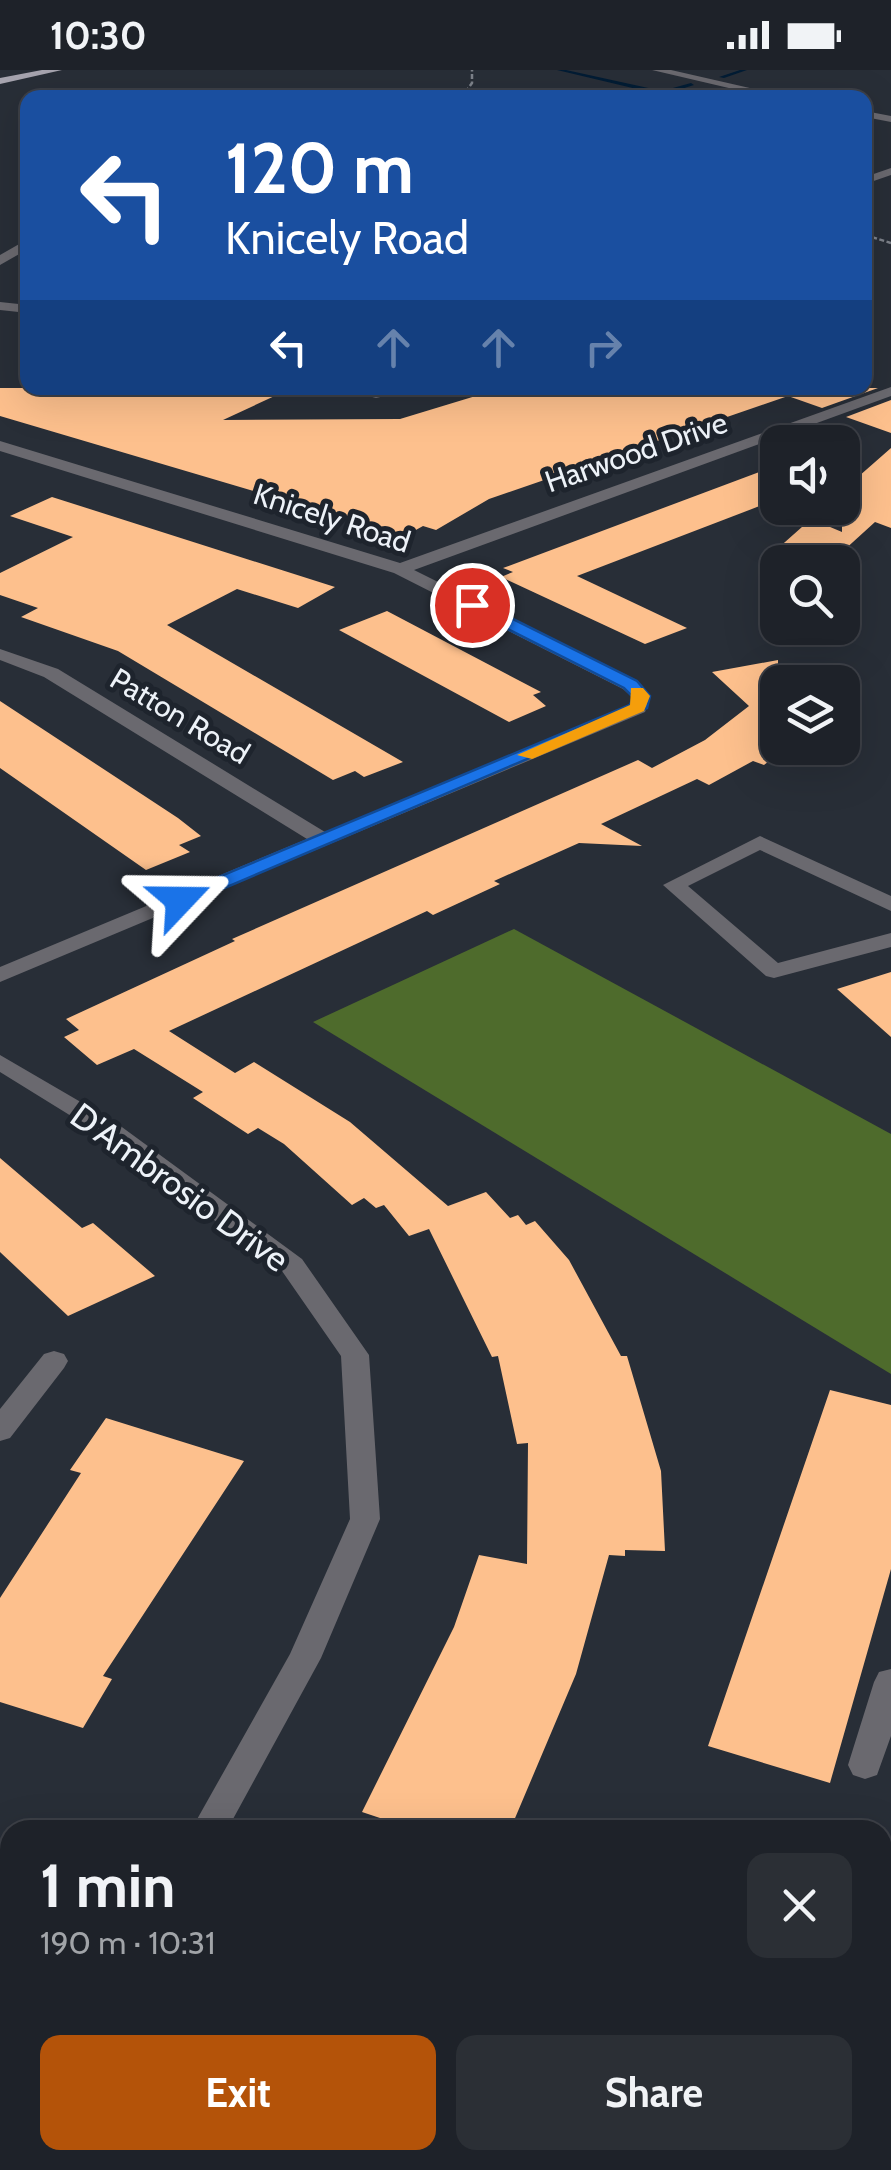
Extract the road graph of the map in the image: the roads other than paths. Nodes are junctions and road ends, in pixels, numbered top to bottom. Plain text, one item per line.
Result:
1 (57, 70) edge
2 (656, 70) edge
3 (0, 81) edge
4 (750, 90) edge
5 (891, 391) edge
6 (0, 446) edge
7 (400, 568) junction
8 (0, 654) edge
9 (324, 840) junction
10 (891, 904) edge
11 (891, 940) edge
12 (0, 975) edge
13 (0, 1062) edge
14 (54, 1361) dead end
15 (0, 1430) edge
16 (891, 1682) edge
17 (865, 1766) dead end
18 (215, 1820) edge

1 - 3 main road
2 - 4 street
5 - 7 street, Harwood Drive
6 - 7 street, Knicely Road
7 - 9 street, Knicely Road
8 - 9 street, Patton Road
9 - 12 street, Knicely Road
10 - 11 street
13 - 18 street, D'Ambrosio Drive
14 - 15 street
16 - 17 street

